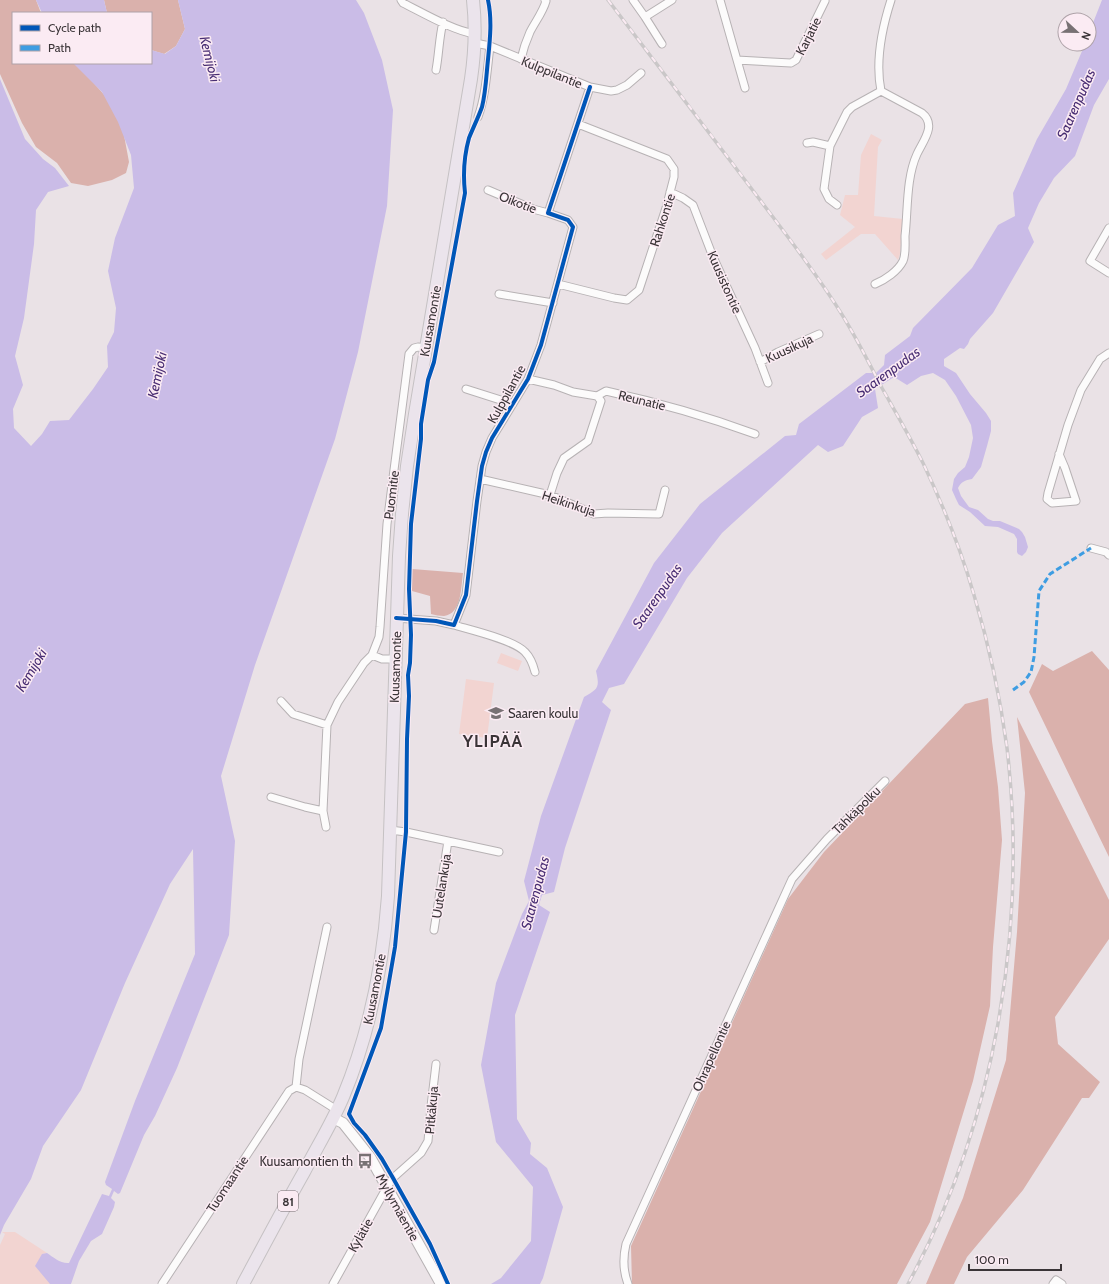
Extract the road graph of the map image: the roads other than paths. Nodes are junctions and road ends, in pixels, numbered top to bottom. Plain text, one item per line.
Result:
1 (401, 0) edge
2 (472, 0) edge
3 (545, 0) edge
4 (632, 0) edge
5 (672, 0) edge
6 (720, 0) edge
7 (891, 0) edge
8 (826, 1) dead end
9 (645, 17) junction
10 (443, 22) junction
11 (475, 38) junction
12 (662, 44) dead end
13 (490, 46) junction
14 (521, 59) junction
15 (738, 60) junction
16 (436, 70) dead end
17 (641, 73) dead end
18 (590, 87) junction
19 (745, 88) dead end
20 (881, 91) junction
21 (478, 117) dead end
22 (578, 124) junction
23 (807, 143) dead end
24 (830, 146) junction
25 (488, 190) dead end
26 (670, 192) junction
27 (837, 204) dead end
28 (548, 213) junction
29 (1109, 228) edge
30 (1109, 273) edge
31 (558, 284) junction
32 (875, 284) dead end
33 (499, 294) dead end
34 (553, 303) junction
35 (819, 334) dead end
36 (426, 348) junction
37 (1109, 353) edge
38 (760, 362) junction
39 (528, 379) junction
40 (768, 383) dead end
41 (466, 389) dead end
42 (597, 396) junction
43 (513, 404) junction
44 (756, 434) dead end
45 (1059, 454) junction
46 (480, 479) junction
47 (665, 490) dead end
48 (550, 495) junction
49 (1091, 548) dead end
50 (1109, 555) edge
51 (396, 618) junction
52 (454, 625) junction
53 (372, 655) junction
54 (395, 659) junction
55 (535, 672) dead end
56 (281, 701) dead end
57 (327, 724) junction
58 (885, 781) dead end
59 (271, 797) dead end
60 (323, 811) junction
61 (326, 827) dead end
62 (390, 830) junction
63 (826, 839) joint
64 (448, 841) junction
65 (498, 852) dead end
66 (327, 927) dead end
67 (434, 930) dead end
68 (436, 1064) dead end
69 (296, 1086) junction
70 (335, 1114) junction
71 (386, 1187) junction
72 (162, 1284) edge
73 (243, 1284) edge
74 (333, 1284) edge
75 (442, 1284) edge
76 (628, 1284) edge
77 (1053, 1284) edge
78 (1062, 1284) edge

1 - 10 street, Kulppilantie
2 - 11 main road, Kuusamontie / 81
3 - 14 street
4 - 9 street
5 - 9 street
6 - 15 street
7 - 20 street
8 - 15 street, Karjatie
9 - 12 street
10 - 11 street, Kulppilantie
10 - 16 street
11 - 13 street, Kulppilantie
11 - 36 main road, Kuusamontie / 81
13 - 14 street, Kulppilantie
13 - 21 street
14 - 18 street, Kulppilantie
15 - 19 street
17 - 18 street
18 - 22 street, Kulppilantie
20 - 24 street
20 - 32 street
22 - 26 street, Rahkontie
22 - 28 street, Kulppilantie
23 - 24 street
24 - 27 street
25 - 28 street, Oikotie
26 - 31 street, Rahkontie
26 - 38 street, Kuusistontie
28 - 31 street, Kulppilantie
29 - 30 street
31 - 34 street, Kulppilantie
33 - 34 street
34 - 39 street, Kulppilantie
35 - 38 street, Kuusikuja
36 - 51 main road, Kuusamontie / 81
36 - 53 street, Puomitie
37 - 45 street
38 - 40 street, Kuusistontie
39 - 42 street, Reunatie
39 - 43 street, Kulppilantie
41 - 43 street
42 - 44 street, Reunatie
42 - 48 street
43 - 46 street, Kulppilantie
45 - 45 street
46 - 48 street, Heikinkuja
46 - 52 street, Kulppilantie
47 - 48 street, Heikinkuja
49 - 50 street
51 - 52 street
51 - 54 main road, Kuusamontie / 81
52 - 55 street
53 - 54 street
53 - 57 street, Puomitie
54 - 62 main road, Kuusamontie / 81
56 - 57 street
57 - 60 street, Puomitie
58 - 63 street, Tähkäpolku
59 - 60 street
60 - 61 street, Puomitie
62 - 64 street, Uutelankuja
62 - 70 main road, Kuusamontie / 81
63 - 76 street, Ohrapellontie
64 - 65 street, Uutelankuja
64 - 67 street, Uutelankuja
66 - 69 street
68 - 71 street, Pitkäkuja
69 - 70 street
69 - 72 street, Tuomaantie
70 - 71 main road, Myllymäentie
70 - 73 main road, Kuusamontie / 81
71 - 74 street, Kylätie
71 - 75 main road, Myllymäentie
77 - 78 street

